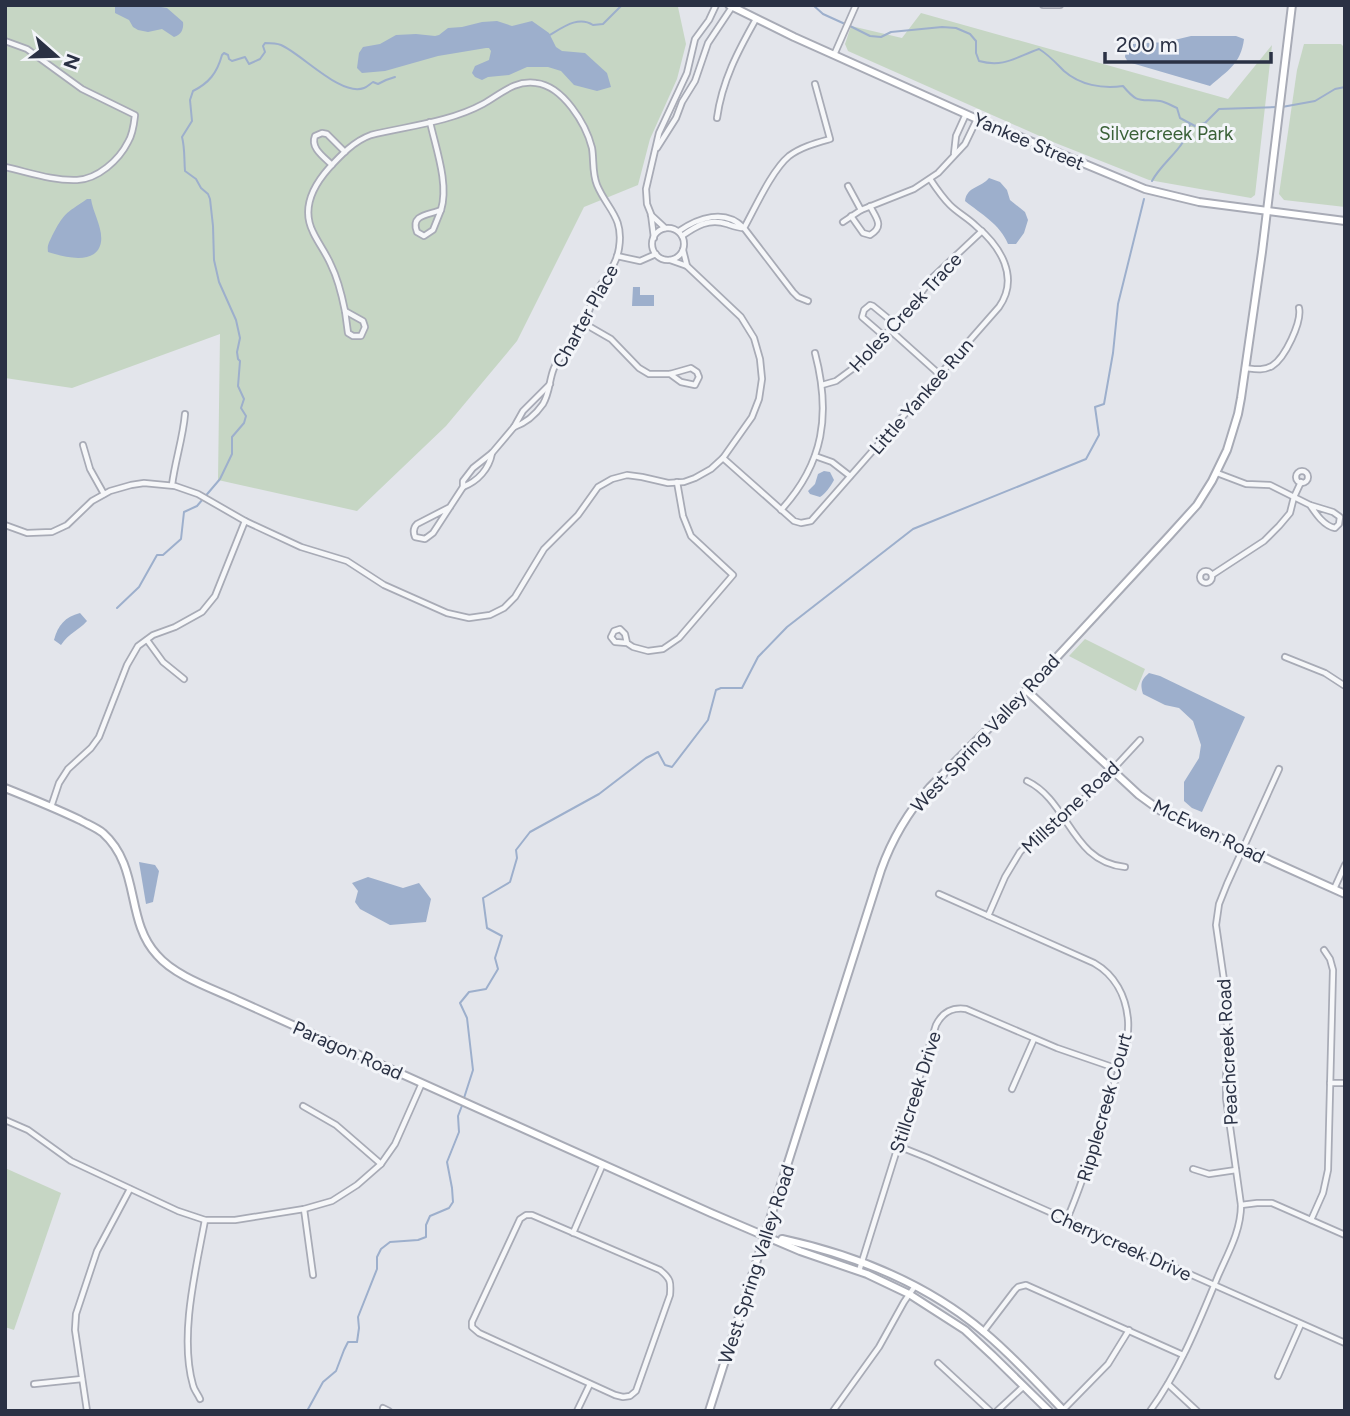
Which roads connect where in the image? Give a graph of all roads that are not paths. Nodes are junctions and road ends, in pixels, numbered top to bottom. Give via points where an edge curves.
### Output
1 (716, 5) edge
2 (856, 5) edge
3 (1043, 5) edge
4 (1060, 5) edge
5 (1292, 5) edge
6 (731, 6) edge
7 (756, 19) junction
8 (5, 41) edge
9 (834, 55) junction
10 (815, 84) dead end
11 (966, 114) junction
12 (717, 118) dead end
13 (977, 118) junction
14 (430, 122) junction
15 (656, 148) junction
16 (345, 152) junction
17 (954, 155) junction
18 (332, 165) junction
19 (5, 167) edge
20 (930, 179) junction
21 (848, 186) dead end
22 (870, 206) junction
23 (441, 210) junction
24 (861, 210) junction
25 (1267, 211) junction
26 (651, 214) junction
27 (851, 216) junction
28 (1345, 221) edge
29 (843, 222) dead end
30 (665, 228) junction
31 (744, 228) junction
32 (982, 231) junction
33 (681, 234) junction
34 (653, 238) junction
35 (683, 250) junction
36 (656, 254) junction
37 (617, 256) junction
38 (669, 260) junction
39 (687, 266) junction
40 (808, 301) dead end
41 (1299, 308) dead end
42 (345, 312) junction
43 (585, 324) junction
44 (895, 324) junction
45 (890, 330) junction
46 (884, 336) junction
47 (815, 353) dead end
48 (1245, 368) junction
49 (670, 374) junction
50 (939, 374) junction
51 (550, 383) junction
52 (822, 385) junction
53 (185, 414) dead end
54 (514, 426) junction
55 (83, 445) dead end
56 (492, 453) junction
57 (815, 456) junction
58 (723, 458) junction
59 (1217, 472) junction
60 (850, 476) junction
61 (677, 482) junction
62 (1301, 482) dead end
63 (172, 485) junction
64 (463, 487) junction
65 (104, 494) junction
66 (1294, 497) junction
67 (1310, 505) junction
68 (450, 507) junction
69 (781, 510) junction
70 (245, 520) junction
71 (5, 525) edge
72 (1212, 575) dead end
73 (146, 640) junction
74 (627, 643) dead end
75 (1285, 657) dead end
76 (184, 679) dead end
77 (1345, 686) edge
78 (1026, 690) junction
79 (1140, 740) dead end
80 (1279, 769) dead end
81 (1111, 770) junction
82 (1027, 781) dead end
83 (5, 788) edge
84 (51, 807) junction
85 (1061, 816) junction
86 (1243, 848) junction
87 (1345, 865) edge
88 (1125, 867) dead end
89 (1334, 889) junction
90 (939, 894) dead end
91 (1345, 894) edge
92 (988, 916) junction
93 (1324, 950) dead end
94 (1034, 1039) junction
95 (1118, 1069) junction
96 (422, 1083) junction
97 (1330, 1083) junction
98 (1345, 1083) edge
99 (1012, 1089) dead end
100 (303, 1106) dead end
101 (5, 1120) edge
102 (898, 1146) junction
103 (381, 1164) junction
104 (603, 1164) junction
105 (1193, 1169) dead end
106 (1236, 1170) junction
107 (130, 1189) junction
108 (1241, 1205) junction
109 (304, 1209) junction
110 (1067, 1219) junction
111 (205, 1220) junction
112 (1311, 1220) junction
113 (573, 1233) junction
114 (1345, 1235) edge
115 (766, 1236) junction
116 (862, 1262) junction
117 (859, 1271) junction
118 (313, 1275) dead end
119 (915, 1286) junction
120 (1214, 1286) junction
121 (909, 1294) junction
122 (1301, 1324) junction
123 (1129, 1330) junction
124 (984, 1332) junction
125 (1345, 1343) edge
126 (1184, 1354) junction
127 (938, 1363) dead end
128 (1278, 1376) dead end
129 (82, 1379) junction
130 (34, 1384) dead end
131 (590, 1384) junction
132 (1168, 1384) junction
133 (1024, 1385) junction
134 (201, 1399) dead end
135 (1064, 1410) edge
136 (87, 1411) edge
137 (577, 1411) edge
138 (709, 1411) edge
139 (833, 1411) edge
140 (990, 1411) edge
141 (998, 1411) edge
142 (1049, 1411) edge
143 (1150, 1411) edge
144 (1197, 1411) edge

1 - 15 street via 695,38 687,73 661,125
2 - 9 street
3 - 4 street
5 - 25 street, West Spring Valley Road
6 - 7 street, Yankee Street
6 - 15 street via 708,43 676,118
7 - 9 street, Yankee Street
7 - 12 street via 726,77
8 - 19 street via 27,49 82,89 135,115 129,141 115,162 96,174 78,180
9 - 11 street, Yankee Street
10 - 31 street via 830,139 797,151 779,167
11 - 13 street, Yankee Street
11 - 17 street
13 - 17 street via 965,144
13 - 25 street, Yankee Street via 1145,189
14 - 16 street, Charter Place via 371,135
14 - 23 street via 443,183
14 - 37 street, Charter Place via 471,110 515,85 530,82 552,88 568,103 588,137 595,179 619,230
15 - 26 street via 646,189
16 - 18 street, Charter Place
16 - 18 street via 327,134 315,136 314,147
17 - 20 street
18 - 42 street, Charter Place via 313,188 308,214 334,272
20 - 22 street
20 - 32 street, Little Yankee Run via 949,204
21 - 24 street
22 - 24 street
22 - 27 street via 879,225 870,235 863,233
23 - 23 street via 430,233 419,234 417,219
24 - 27 street
25 - 28 street, Yankee Street
25 - 48 street, West Spring Valley Road
26 - 30 street
26 - 34 street
27 - 29 street
30 - 33 street
30 - 34 street
31 - 33 street via 709,222
31 - 40 street via 793,292
32 - 44 street, Holes Creek Trace via 931,279
32 - 50 street, Little Yankee Run via 1004,262 1008,291
33 - 35 street
34 - 36 street
35 - 38 street
35 - 39 street
36 - 37 street via 640,261
36 - 38 street
37 - 43 street, Charter Place via 593,298
38 - 39 street
39 - 58 street via 741,317 760,359 756,408
41 - 48 street via 1300,318 1279,361 1264,369
42 - 42 street via 348,333 361,335 363,321
43 - 49 street via 611,339 644,372
43 - 51 street, Charter Place via 558,361
44 - 45 street, Holes Creek Trace
44 - 46 street via 873,306 864,310 862,317
45 - 46 street, Holes Creek Trace
45 - 50 street
46 - 52 street, Holes Creek Trace via 852,370 836,382
47 - 52 street
48 - 59 street, West Spring Valley Road via 1238,414
49 - 49 street via 695,385 699,377 691,368
50 - 60 street, Little Yankee Run
51 - 54 street, Charter Place
51 - 54 street, Charter Place via 541,406
52 - 57 street via 823,424
53 - 63 street
54 - 56 street, Charter Place
55 - 65 street
56 - 64 street, Charter Place via 473,468
56 - 64 street, Charter Place via 485,470
57 - 60 street
57 - 69 street
58 - 61 street via 703,474
58 - 69 street, Little Yankee Run
59 - 66 street via 1246,484 1270,485
59 - 78 street, West Spring Valley Road via 1187,516
60 - 69 street, Little Yankee Run via 811,521 797,523
61 - 70 street via 627,475 606,482 544,549 510,603 490,615 469,618 447,613 384,585 347,561 301,547
61 - 74 street via 691,536 733,575 679,638 663,649 648,651
62 - 66 street
63 - 65 street via 144,483
63 - 70 street
64 - 68 street, Charter Place
65 - 71 street via 52,532 27,533
66 - 67 street
66 - 72 street via 1290,513 1264,541
67 - 67 street via 1337,513 1339,524 1331,528
68 - 68 street, Charter Place via 417,524 415,537 429,537
70 - 73 street via 215,596 202,612
73 - 76 street
73 - 84 street via 127,665 99,737 68,769
75 - 77 street
78 - 81 street, McEwen Road
78 - 115 street, West Spring Valley Road via 930,787 893,840
79 - 81 street, Millstone Road
80 - 86 street, Peachcreek Road
81 - 85 street, Millstone Road
81 - 86 street, McEwen Road via 1161,811
82 - 85 street via 1042,791
83 - 84 street, Paragon Road
84 - 96 street, Paragon Road via 103,833 120,854 146,938 169,966
85 - 88 street via 1093,856
85 - 92 street, Millstone Road via 1020,852
86 - 89 street, McEwen Road
86 - 106 street, Peachcreek Road via 1219,904 1216,925 1226,986 1226,1098
87 - 89 street
89 - 91 street, McEwen Road
90 - 92 street, Ripplecreek Court
92 - 95 street, Ripplecreek Court via 1094,963 1114,980 1128,1018
93 - 97 street via 1333,970
94 - 95 street, Stillcreek Drive
94 - 99 street
94 - 102 street, Stillcreek Drive via 966,1009 946,1012 936,1025
95 - 110 street, Ripplecreek Court
96 - 103 street
96 - 104 street, Paragon Road
97 - 98 street
97 - 112 street via 1327,1175
100 - 103 street via 336,1125
101 - 107 street via 28,1130 71,1161
102 - 110 street, Cherrycreek Drive
102 - 116 street, Stillcreek Drive
103 - 109 street via 332,1201
104 - 113 street
104 - 115 street, Paragon Road
105 - 106 street via 1209,1174
106 - 108 street, Peachcreek Road
107 - 111 street
107 - 129 street via 97,1251 77,1308 75,1330
108 - 112 street via 1272,1203
108 - 120 street, Peachcreek Road via 1238,1230
109 - 111 street
109 - 118 street
110 - 120 street, Cherrycreek Drive
111 - 134 street via 188,1338 193,1387
112 - 114 street
113 - 131 street via 660,1270 671,1282 636,1391 623,1397
113 - 131 street via 532,1215 520,1219 472,1327
115 - 116 street, Paragon Road
115 - 117 street, Paragon Road
115 - 138 street, West Spring Valley Road
116 - 117 street, Stillcreek Drive
116 - 119 street, Paragon Road
117 - 121 street, Paragon Road
119 - 121 street
119 - 124 street, Paragon Road
120 - 122 street, Cherrycreek Drive
120 - 126 street, Peachcreek Road
121 - 133 street, Paragon Road via 965,1330
121 - 139 street via 879,1347
122 - 125 street, Cherrycreek Drive
122 - 128 street
123 - 124 street via 1022,1286
123 - 126 street
123 - 135 street via 1108,1364
124 - 135 street, Paragon Road
126 - 132 street, Peachcreek Road
127 - 140 street
129 - 130 street
129 - 136 street
131 - 137 street
132 - 143 street, Peachcreek Road
132 - 144 street
133 - 141 street
133 - 142 street, Paragon Road

